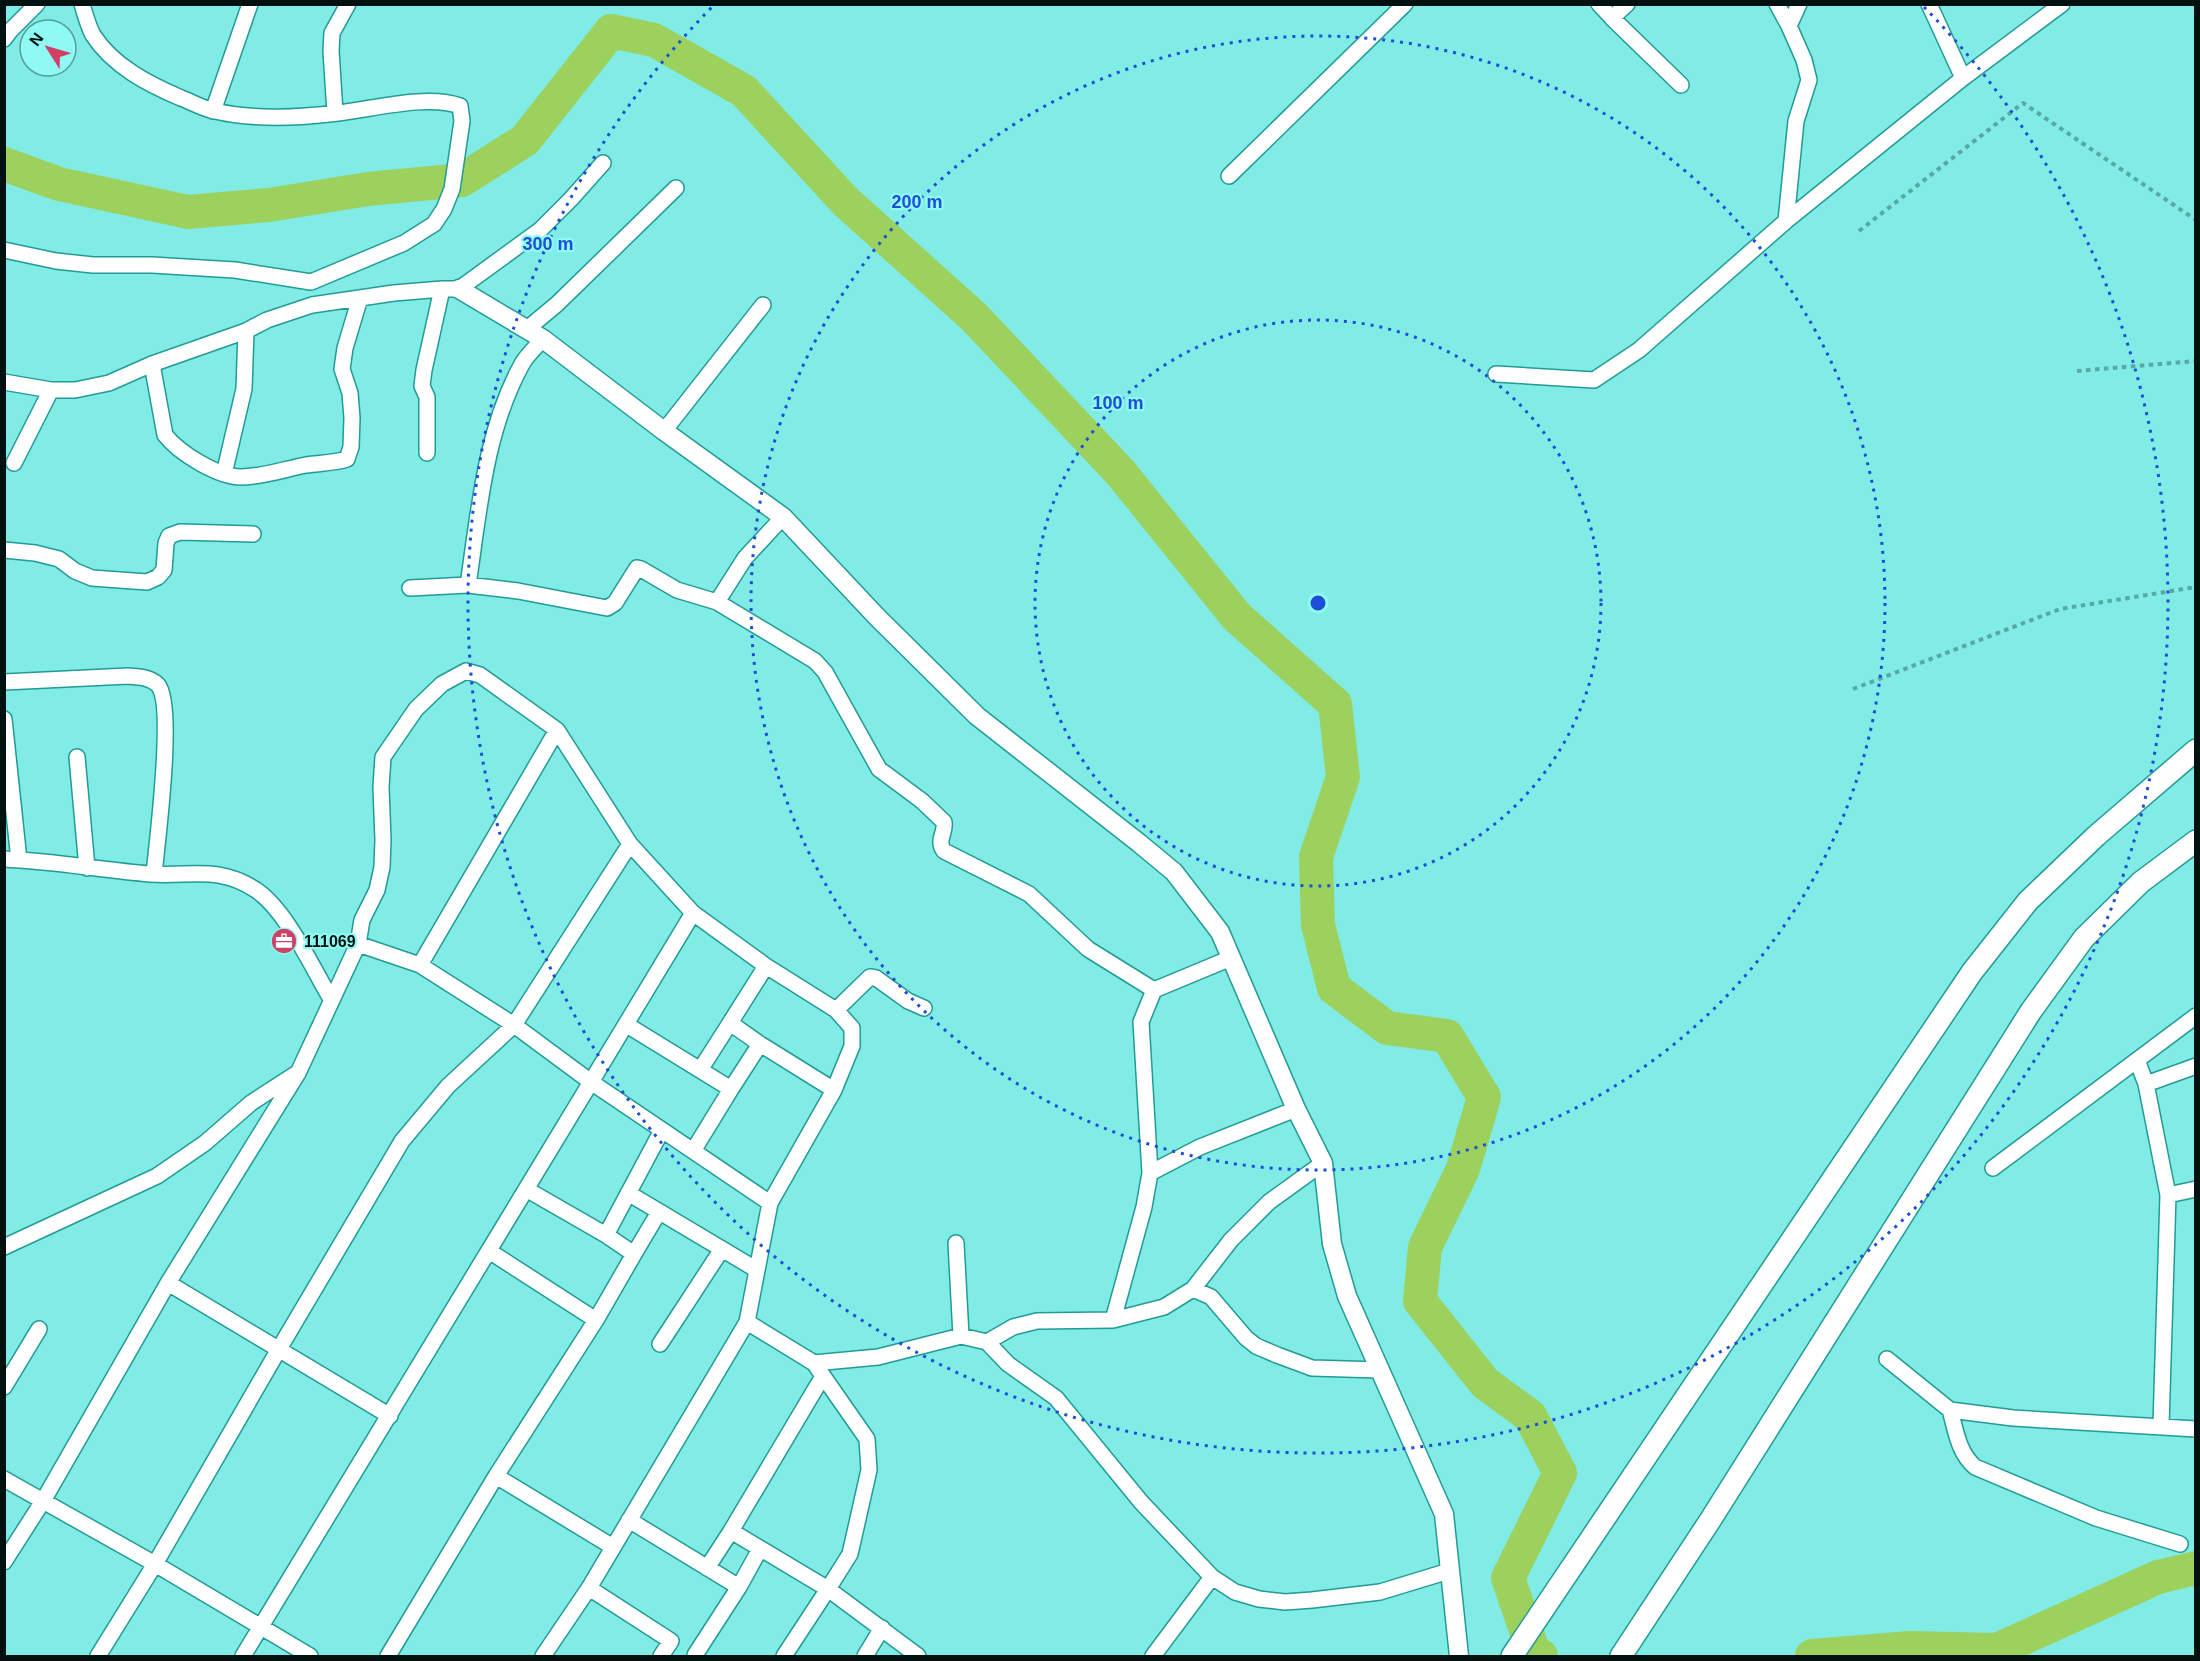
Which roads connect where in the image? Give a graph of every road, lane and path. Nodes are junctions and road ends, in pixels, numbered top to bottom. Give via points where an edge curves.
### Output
1 (37, 4) edge
2 (82, 4) edge
3 (250, 4) edge
4 (348, 4) edge
5 (1405, 4) edge
6 (1599, 4) edge
7 (1628, 4) edge
8 (1777, 4) edge
9 (1799, 4) edge
10 (1929, 4) edge
11 (2062, 4) edge
12 (1612, 18) junction
13 (1789, 26) junction
14 (4, 39) edge
15 (1963, 78) junction
16 (1681, 85) dead end
17 (213, 111) junction
18 (335, 113) junction
19 (603, 163) dead end
20 (1229, 176) dead end
21 (676, 188) dead end
22 (2196, 220) edge
23 (1786, 221) junction
24 (1859, 231) dead end
25 (4, 250) edge
26 (310, 282) junction
27 (450, 289) junction
28 (360, 298) junction
29 (312, 305) junction
30 (762, 305) dead end
31 (527, 329) junction
32 (246, 331) junction
33 (543, 339) junction
34 (2196, 361) edge
35 (152, 364) junction
36 (2077, 371) dead end
37 (1496, 374) dead end
38 (4, 382) edge
39 (51, 390) junction
40 (664, 431) junction
41 (427, 453) dead end
42 (14, 463) dead end
43 (224, 474) junction
44 (783, 517) junction
45 (253, 534) dead end
46 (4, 550) edge
47 (468, 585) junction
48 (2196, 587) edge
49 (410, 588) dead end
50 (717, 602) junction
51 (4, 682) edge
52 (1853, 689) dead end
53 (4, 719) edge
54 (557, 730) junction
55 (2196, 750) edge
56 (77, 757) dead end
57 (2196, 841) edge
58 (630, 844) junction
59 (12, 859) edge
60 (87, 868) junction
61 (154, 874) junction
62 (693, 913) junction
63 (358, 944) junction
64 (1231, 958) junction
65 (420, 965) junction
66 (766, 966) junction
67 (1154, 990) junction
68 (331, 999) junction
69 (924, 1008) dead end
70 (836, 1010) junction
71 (2196, 1016) edge
72 (730, 1023) junction
73 (514, 1025) junction
74 (627, 1025) junction
75 (760, 1044) junction
76 (2137, 1060) junction
77 (2196, 1066) edge
78 (700, 1070) junction
79 (298, 1073) junction
80 (591, 1082) junction
81 (2146, 1084) junction
82 (731, 1089) junction
83 (834, 1090) junction
84 (1296, 1110) junction
85 (662, 1130) junction
86 (693, 1151) junction
87 (1323, 1163) junction
88 (1993, 1168) dead end
89 (1150, 1173) junction
90 (526, 1189) junction
91 (2196, 1189) edge
92 (628, 1193) junction
93 (2168, 1195) junction
94 (770, 1203) junction
95 (659, 1212) junction
96 (606, 1235) junction
97 (957, 1243) dead end
98 (4, 1247) edge
99 (722, 1249) junction
100 (489, 1251) junction
101 (634, 1254) junction
102 (757, 1270) junction
103 (168, 1282) junction
104 (1193, 1289) junction
105 (596, 1320) junction
106 (1113, 1320) junction
107 (747, 1322) junction
108 (39, 1329) dead end
109 (961, 1336) junction
110 (987, 1342) junction
111 (660, 1344) dead end
112 (279, 1349) junction
113 (1887, 1359) dead end
114 (818, 1369) junction
115 (1379, 1370) junction
116 (4, 1387) edge
117 (1950, 1410) junction
118 (390, 1416) junction
119 (2161, 1426) junction
120 (2196, 1429) edge
121 (496, 1476) junction
122 (4, 1479) edge
123 (44, 1501) junction
124 (629, 1520) junction
125 (731, 1531) junction
126 (2180, 1544) dead end
127 (613, 1548) junction
128 (760, 1549) junction
129 (4, 1562) edge
130 (155, 1564) junction
131 (707, 1568) junction
132 (1449, 1571) junction
133 (1212, 1576) junction
134 (739, 1587) junction
135 (589, 1588) junction
136 (828, 1588) junction
137 (260, 1628) junction
138 (882, 1628) junction
139 (671, 1641) junction
140 (98, 1656) edge
141 (243, 1656) edge
142 (310, 1656) edge
143 (388, 1656) edge
144 (543, 1656) edge
145 (661, 1656) edge
146 (696, 1656) edge
147 (784, 1656) edge
148 (865, 1656) edge
149 (918, 1656) edge
150 (1153, 1656) edge
151 (1459, 1656) edge
152 (1512, 1656) edge
153 (1620, 1656) edge

1 - 14 street
2 - 17 street via 92,34 113,59 157,87
3 - 17 street
4 - 18 street via 332,33
5 - 20 street
6 - 12 street
7 - 12 street
8 - 13 street
9 - 13 street
10 - 15 street
11 - 15 street
12 - 16 street
13 - 23 street via 1809,80 1796,121
15 - 23 street
17 - 18 street via 262,117
18 - 26 street via 448,101 460,106 462,121 452,189 434,224 404,243
19 - 27 street via 540,230
21 - 31 street
22 - 24 path via 2023,103
23 - 37 street via 1639,350 1594,380
25 - 26 street via 93,265 235,270
26 - 29 street
27 - 28 street
27 - 31 street
27 - 41 street via 424,370 422,386 428,397
28 - 29 street
28 - 43 street via 342,369 350,393 352,418 347,459 241,477
29 - 32 street
30 - 40 street
31 - 33 street
32 - 35 street
32 - 43 street via 244,389
33 - 40 street
33 - 47 street via 523,362 503,407 487,464
34 - 36 path
35 - 39 street via 109,383
35 - 43 street via 165,435 193,458
38 - 39 street
39 - 42 street
40 - 44 street
44 - 50 street via 745,558
44 - 64 street via 977,716 1174,872 1220,932
45 - 46 street via 180,532 169,536 164,570 147,582 92,578 59,559
47 - 49 street
47 - 50 street via 607,608 615,603 637,568 641,568 677,590
48 - 52 path via 2060,609
50 - 67 street via 815,661 879,769 944,822 940,840 944,850 1029,894 1088,949
51 - 61 street via 128,676 148,678 159,686 164,699 164,739
53 - 59 street
54 - 58 street
54 - 63 street via 480,675 466,670 441,684 416,709 383,757 382,867 377,891 362,920
54 - 65 street
55 - 152 main road via 2096,836 2028,902 1972,972
56 - 60 street
57 - 153 main road via 2141,882 2084,938 2031,1011 1711,1519
58 - 62 street
58 - 73 street
59 - 60 street
60 - 61 street
61 - 68 street via 206,872 236,879 257,891 275,907
62 - 66 street
62 - 74 street
63 - 65 street
63 - 68 street
64 - 67 street
64 - 84 street
65 - 73 street
66 - 70 street
66 - 72 street
67 - 89 street via 1141,1022
68 - 79 street
69 - 70 street via 870,977
70 - 83 street via 852,1028 852,1046
71 - 76 street
72 - 75 street
72 - 78 street
73 - 80 street
73 - 112 street via 448,1086 402,1141
74 - 78 street
74 - 80 street
75 - 82 street
75 - 83 street
76 - 81 street
76 - 88 street
77 - 81 street
78 - 82 street
79 - 98 street via 251,1103 205,1143 157,1176
79 - 103 street
80 - 85 street
80 - 90 street
81 - 93 street
82 - 86 street
83 - 94 street
84 - 87 street
84 - 89 street via 1200,1147
85 - 86 street
85 - 92 street
86 - 94 street
87 - 104 street via 1269,1202 1231,1240
87 - 115 street via 1332,1244 1347,1296
89 - 106 street
90 - 96 street
90 - 100 street
91 - 93 street
92 - 95 street
92 - 96 street
93 - 119 street
94 - 102 street
95 - 99 street
95 - 101 street
96 - 101 street
97 - 109 street
99 - 102 street
99 - 111 street
100 - 105 street
100 - 118 street
101 - 105 street
102 - 107 street
103 - 112 street
103 - 123 street
104 - 106 street via 1164,1307
104 - 115 street via 1211,1297 1256,1346 1276,1355 1312,1368
105 - 121 street
106 - 110 street via 1037,1321 1013,1327
107 - 114 street
107 - 124 street
108 - 116 street
109 - 110 street
109 - 114 street
110 - 133 street via 1008,1364 1056,1398 1141,1502
112 - 118 street
112 - 130 street
113 - 117 street
114 - 125 street
114 - 136 street via 867,1439 869,1470 850,1554
115 - 132 street via 1444,1514
117 - 119 street via 2013,1418
117 - 126 street via 1965,1459 1975,1467 2096,1518
118 - 137 street
119 - 120 street
121 - 127 street
121 - 143 street
122 - 123 street
123 - 129 street
123 - 130 street
124 - 127 street
124 - 131 street
125 - 128 street
125 - 131 street
127 - 135 street
128 - 134 street
128 - 136 street
130 - 137 street
130 - 140 street
131 - 134 street
132 - 133 street via 1380,1592 1285,1602 1235,1592
132 - 151 street
133 - 150 street
134 - 146 street
135 - 139 street
135 - 144 street
136 - 138 street
136 - 147 street
137 - 141 street
137 - 142 street
138 - 148 street
138 - 149 street
139 - 145 street
139 - 146 street

